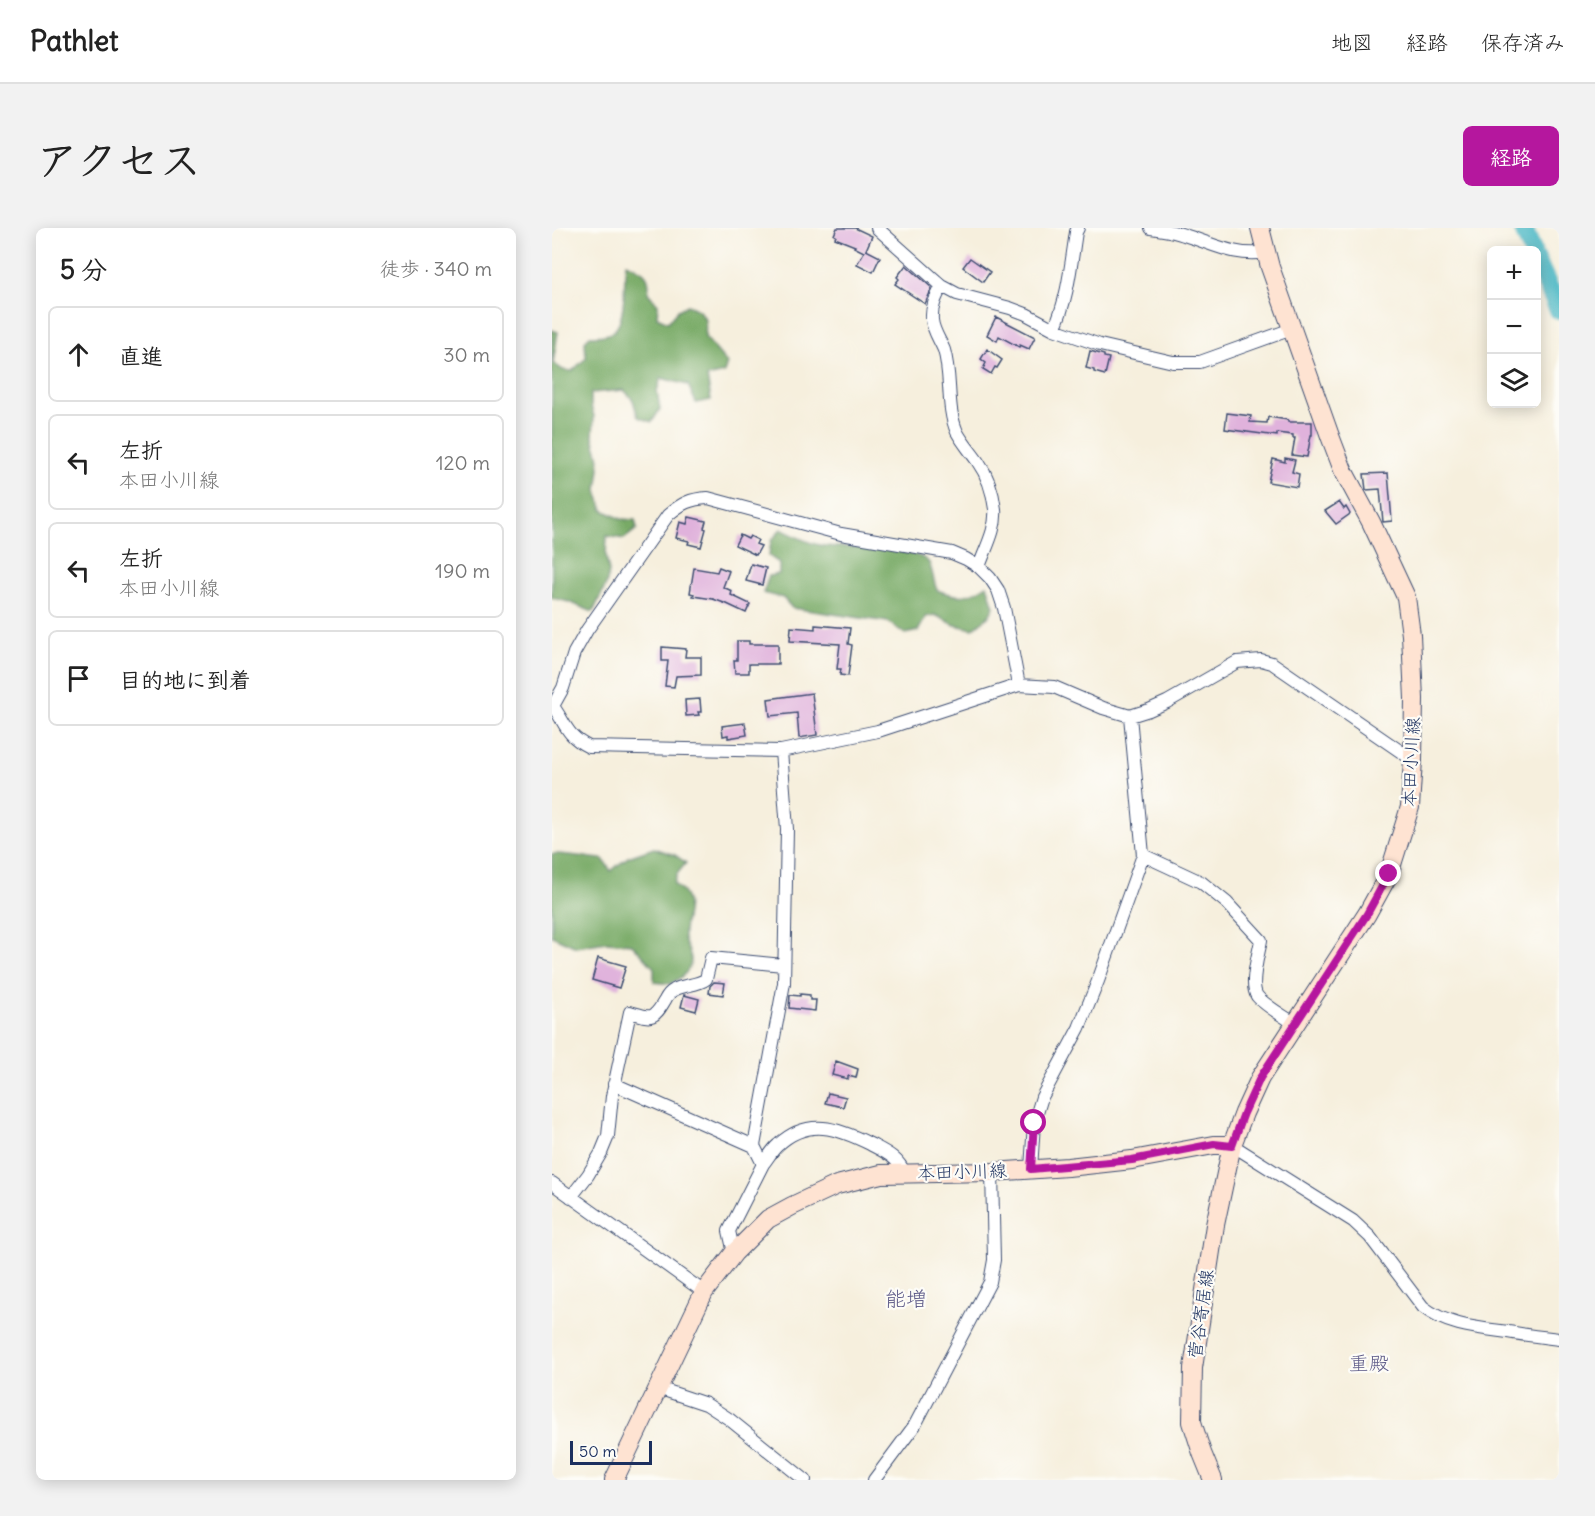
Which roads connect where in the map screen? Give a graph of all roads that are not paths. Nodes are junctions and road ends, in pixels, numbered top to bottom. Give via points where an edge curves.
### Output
1 (877, 228) edge
2 (1078, 228) edge
3 (1151, 228) edge
4 (1260, 228) edge
5 (1266, 252) junction
6 (942, 286) junction
7 (1054, 329) junction
8 (1292, 329) junction
9 (979, 567) junction
10 (1019, 685) junction
11 (553, 706) edge
12 (1130, 716) junction
13 (781, 751) junction
14 (1413, 760) junction
15 (1143, 855) junction
16 (783, 965) junction
17 (1295, 1024) junction
18 (614, 1084) junction
19 (754, 1146) junction
20 (1232, 1146) junction
21 (763, 1164) junction
22 (1031, 1169) junction
23 (992, 1172) junction
24 (904, 1174) junction
25 (552, 1183) edge
26 (571, 1197) junction
27 (734, 1253) junction
28 (704, 1292) junction
29 (1559, 1339) edge
30 (658, 1388) junction
31 (614, 1480) edge
32 (805, 1480) edge
33 (874, 1480) edge
34 (1213, 1480) edge

1 - 6 street
2 - 7 street via 1061,315
3 - 5 street via 1239,253
4 - 5 main road, 本田小川線
5 - 8 main road, 本田小川線
6 - 7 street via 1026,315
6 - 9 street via 932,304 932,320 944,350 953,420 988,479 996,512
7 - 8 street via 1100,345 1173,362 1200,362
8 - 14 main road, 本田小川線 via 1343,470 1406,597 1412,646
9 - 10 street via 998,590
9 - 11 street via 952,553 841,534 708,498 694,499 668,515 588,630 574,653
10 - 12 street via 1054,687
10 - 13 street via 878,731
11 - 13 street via 567,731 589,747
12 - 14 street via 1167,702 1237,662 1261,660 1272,663
12 - 15 street
13 - 16 street via 787,829
14 - 17 main road, 本田小川線 via 1410,807 1389,874
15 - 17 street via 1201,882 1262,940 1253,984 1256,995
15 - 22 street via 1095,990 1042,1097 1034,1123
16 - 18 street via 711,958 706,979 675,989 654,1016 630,1012
16 - 19 street via 784,983
17 - 20 main road, 本田小川線 via 1260,1078
18 - 19 street
18 - 26 street via 608,1136 588,1175
19 - 21 street
20 - 22 main road, 本田小川線 via 1214,1144 1132,1160
20 - 29 street via 1353,1221 1432,1314 1475,1328
20 - 34 main road, 菅谷寄居線 via 1215,1225 1193,1377 1192,1422
21 - 24 street via 792,1135 811,1128 830,1128 887,1153 901,1163
21 - 27 street via 729,1231
22 - 23 main road, 本田小川線
23 - 24 main road, 本田小川線
23 - 33 street via 994,1260 990,1281 915,1425
24 - 27 main road, 本田小川線 via 881,1174 837,1185 768,1219
25 - 26 street
26 - 28 street
27 - 28 main road, 本田小川線
28 - 30 main road, 本田小川線
30 - 31 main road, 本田小川線
30 - 32 street via 706,1404

